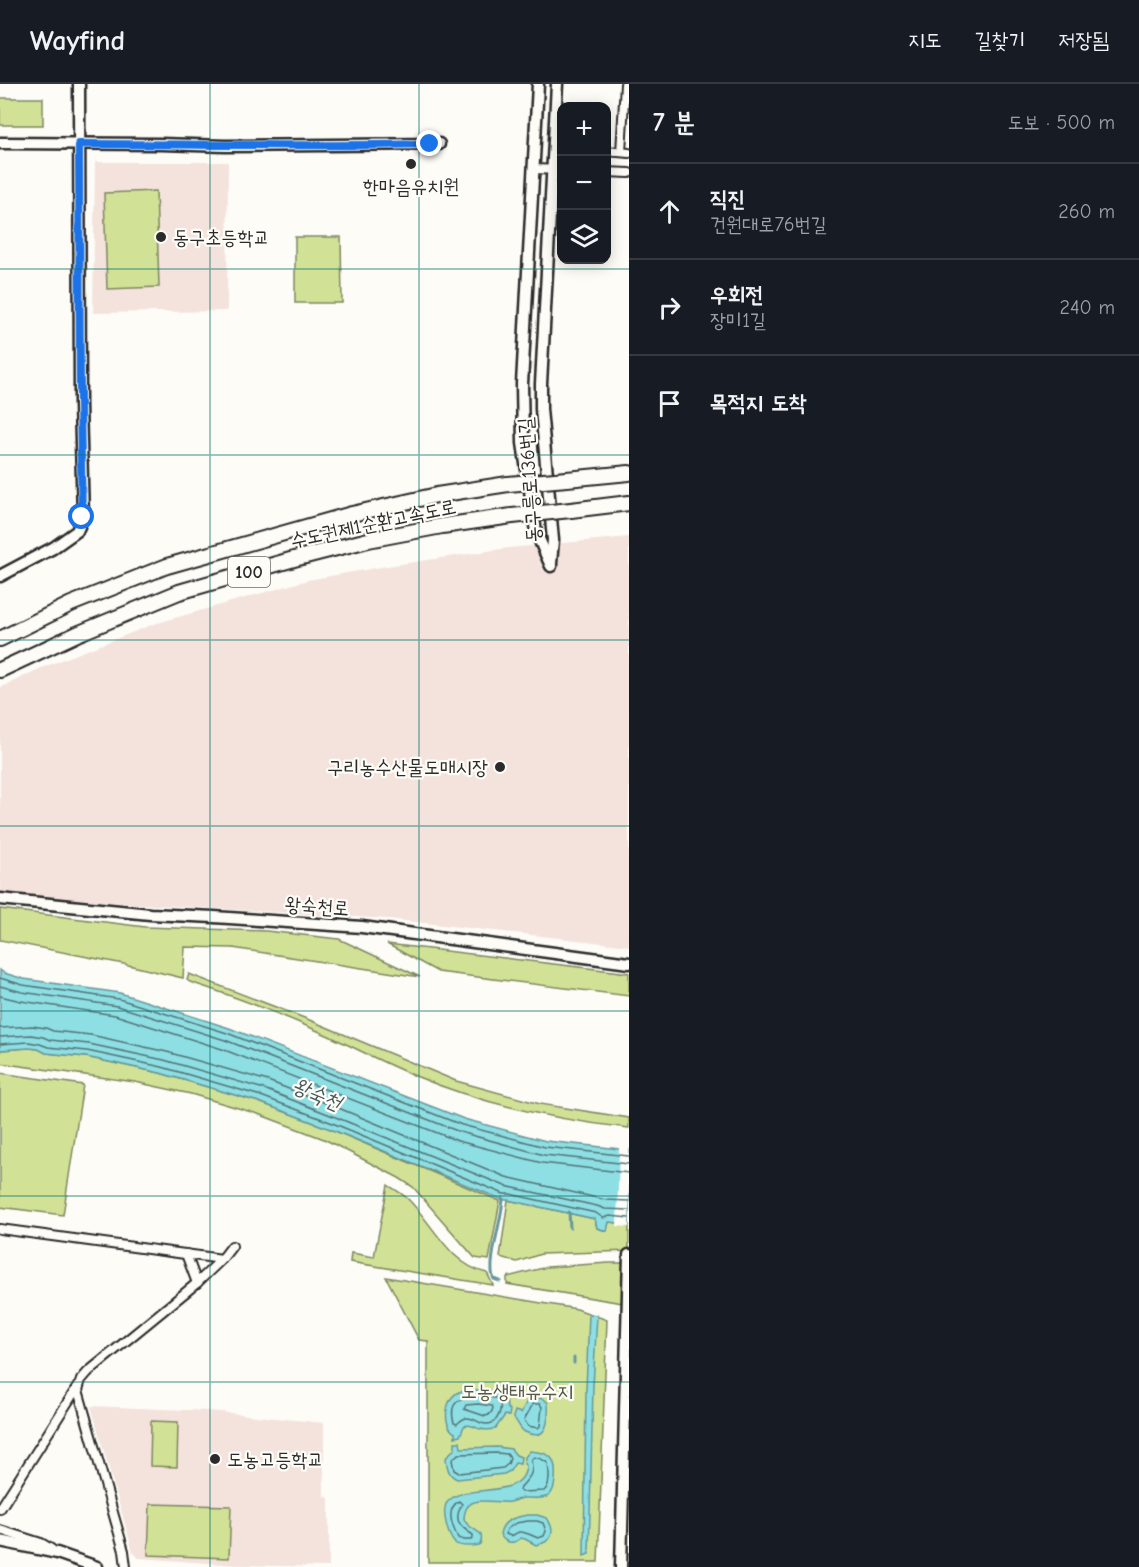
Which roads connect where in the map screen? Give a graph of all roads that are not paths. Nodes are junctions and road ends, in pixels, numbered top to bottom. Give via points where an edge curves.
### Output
1 (79, 84) edge
2 (538, 84) edge
3 (557, 84) edge
4 (625, 84) edge
5 (627, 94) edge
6 (557, 102) edge
7 (0, 143) edge
8 (79, 144) junction
9 (439, 144) dead end
10 (625, 152) edge
11 (533, 169) junction
12 (557, 170) edge
13 (611, 172) edge
14 (629, 173) edge
15 (629, 472) edge
16 (629, 505) edge
17 (0, 576) edge
18 (0, 639) edge
19 (0, 670) edge
20 (0, 899) edge
21 (629, 963) edge
22 (0, 1229) edge
23 (232, 1246) dead end
24 (186, 1254) junction
25 (629, 1255) edge
26 (222, 1259) junction
27 (197, 1283) junction
28 (80, 1382) junction
29 (0, 1509) edge
30 (0, 1530) edge
31 (0, 1541) edge
32 (57, 1553) junction
33 (69, 1557) junction
34 (81, 1567) edge
35 (97, 1567) edge
36 (126, 1567) edge
37 (621, 1567) edge

1 - 8 street
2 - 11 street, 동구릉로136번길
3 - 6 street, 동구릉로136번길
4 - 5 street
5 - 10 street
7 - 8 street
8 - 9 street
8 - 17 street via 82,517 77,531
11 - 12 street
11 - 12 street, 동구릉로136번길 via 522,384 523,443 536,532 551,566 553,540 541,409
13 - 14 street
15 - 18 highway, 수도권제1순환고속도로 / 100, bridge via 508,484 352,514 167,566 71,603
16 - 19 highway, 수도권제1순환고속도로 / 100, bridge via 442,526 294,559 179,592
20 - 21 street, 왕숙천로 via 150,914 362,927
22 - 24 street
23 - 26 street
24 - 26 street
24 - 27 street
25 - 37 street
26 - 27 street
27 - 28 street
28 - 29 street
28 - 36 street via 78,1390
30 - 32 street
31 - 32 street
32 - 33 street
33 - 34 street
33 - 35 street

